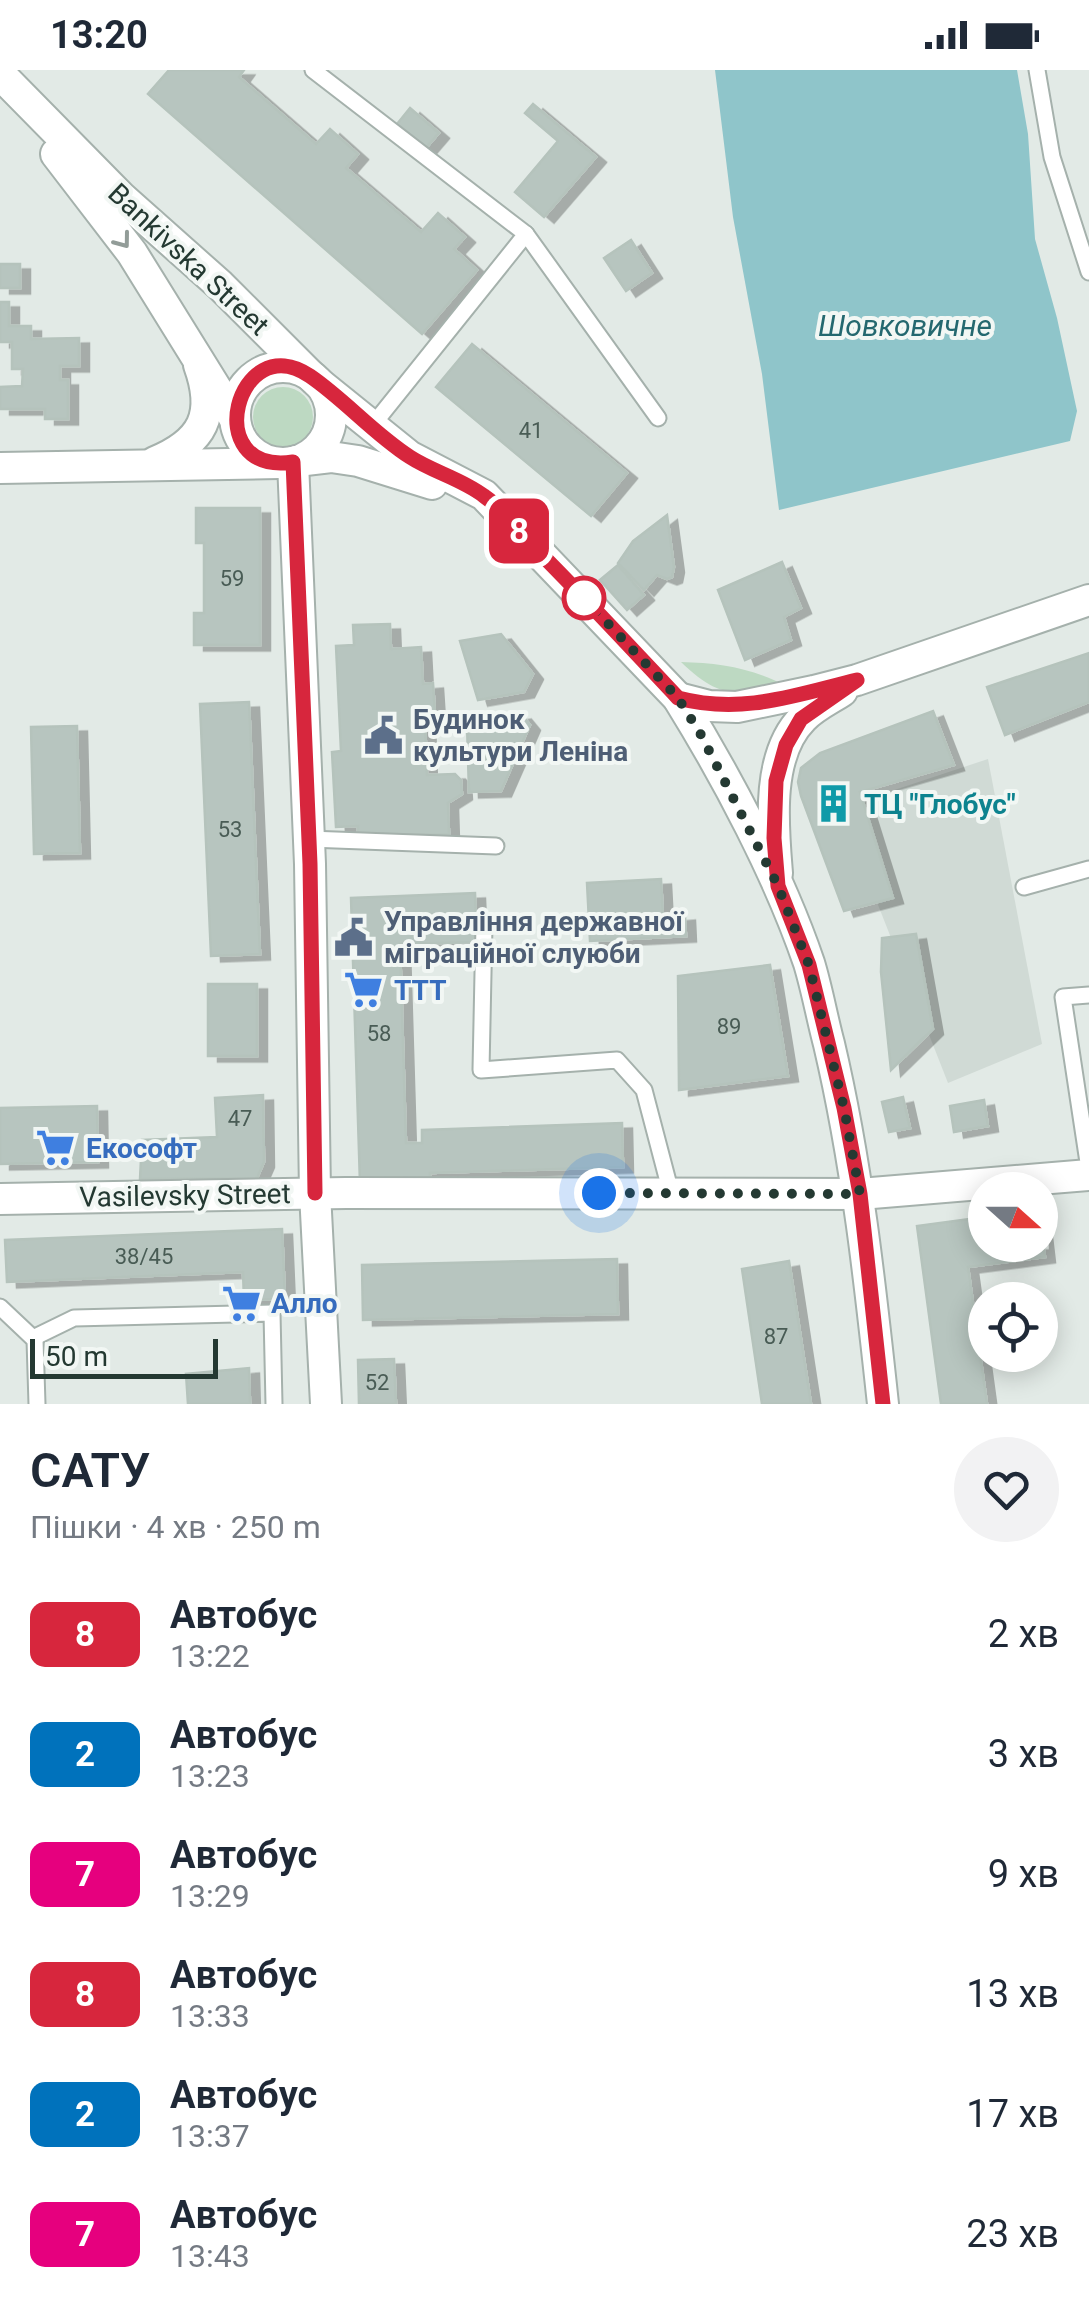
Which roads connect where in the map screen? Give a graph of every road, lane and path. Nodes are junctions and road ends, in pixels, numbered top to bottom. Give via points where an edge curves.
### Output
1 (312, 70) edge
2 (1037, 70) edge
3 (0, 77) edge
4 (526, 234) junction
5 (1089, 272) edge
6 (196, 355) junction
7 (316, 381) junction
8 (235, 402) junction
9 (658, 418) dead end
10 (372, 426) junction
11 (200, 430) junction
12 (290, 462) junction
13 (152, 464) junction
14 (0, 468) edge
15 (484, 495) junction
16 (1089, 600) edge
17 (857, 680) junction
18 (678, 698) junction
19 (308, 839) junction
20 (496, 846) dead end
21 (1089, 869) edge
22 (778, 886) junction
23 (1024, 887) dead end
24 (484, 925) dead end
25 (1089, 995) edge
26 (1089, 1172) edge
27 (315, 1193) junction
28 (671, 1193) junction
29 (860, 1194) junction
30 (0, 1198) edge
31 (0, 1307) edge
32 (34, 1338) junction
33 (37, 1404) edge
34 (274, 1404) edge
35 (326, 1404) edge
36 (883, 1404) edge

1 - 4 lane
2 - 5 lane via 1052,157
3 -> 6 street via 132,253
3 - 7 street, Bankivska Street
4 - 9 lane
4 - 10 lane
6 - 8 street
6 - 11 street via 208,399
7 - 8 street via 277,368 259,374
7 - 10 street, Bankivska Street
7 - 12 street via 331,421 319,447
8 - 11 street
8 - 12 street via 238,434 249,450 264,460
10 - 15 street, Bankivska Street via 408,456
11 - 13 street
12 - 13 street
12 - 15 street via 358,461
12 - 19 street
13 - 14 street
15 - 18 street, Bankivska Street
16 - 17 street
17 - 18 street via 737,707
17 - 22 street via 801,719 786,745 776,781
18 - 22 street, Bankivska Street
19 - 20 lane
19 - 27 street
21 - 23 lane
22 - 29 street, Bankivska Street via 809,965
24 - 28 lane via 481,1070 618,1060 644,1090
25 - 26 lane via 1062,997
26 - 29 street, Vasilevsky Street
27 - 28 street, Vasilevsky Street
27 - 30 street, Vasilevsky Street
27 - 35 street
28 - 29 street, Vasilevsky Street
29 - 36 street, Bankivska Street
31 - 32 lane
32 - 33 lane
32 - 34 lane via 74,1318 272,1313

